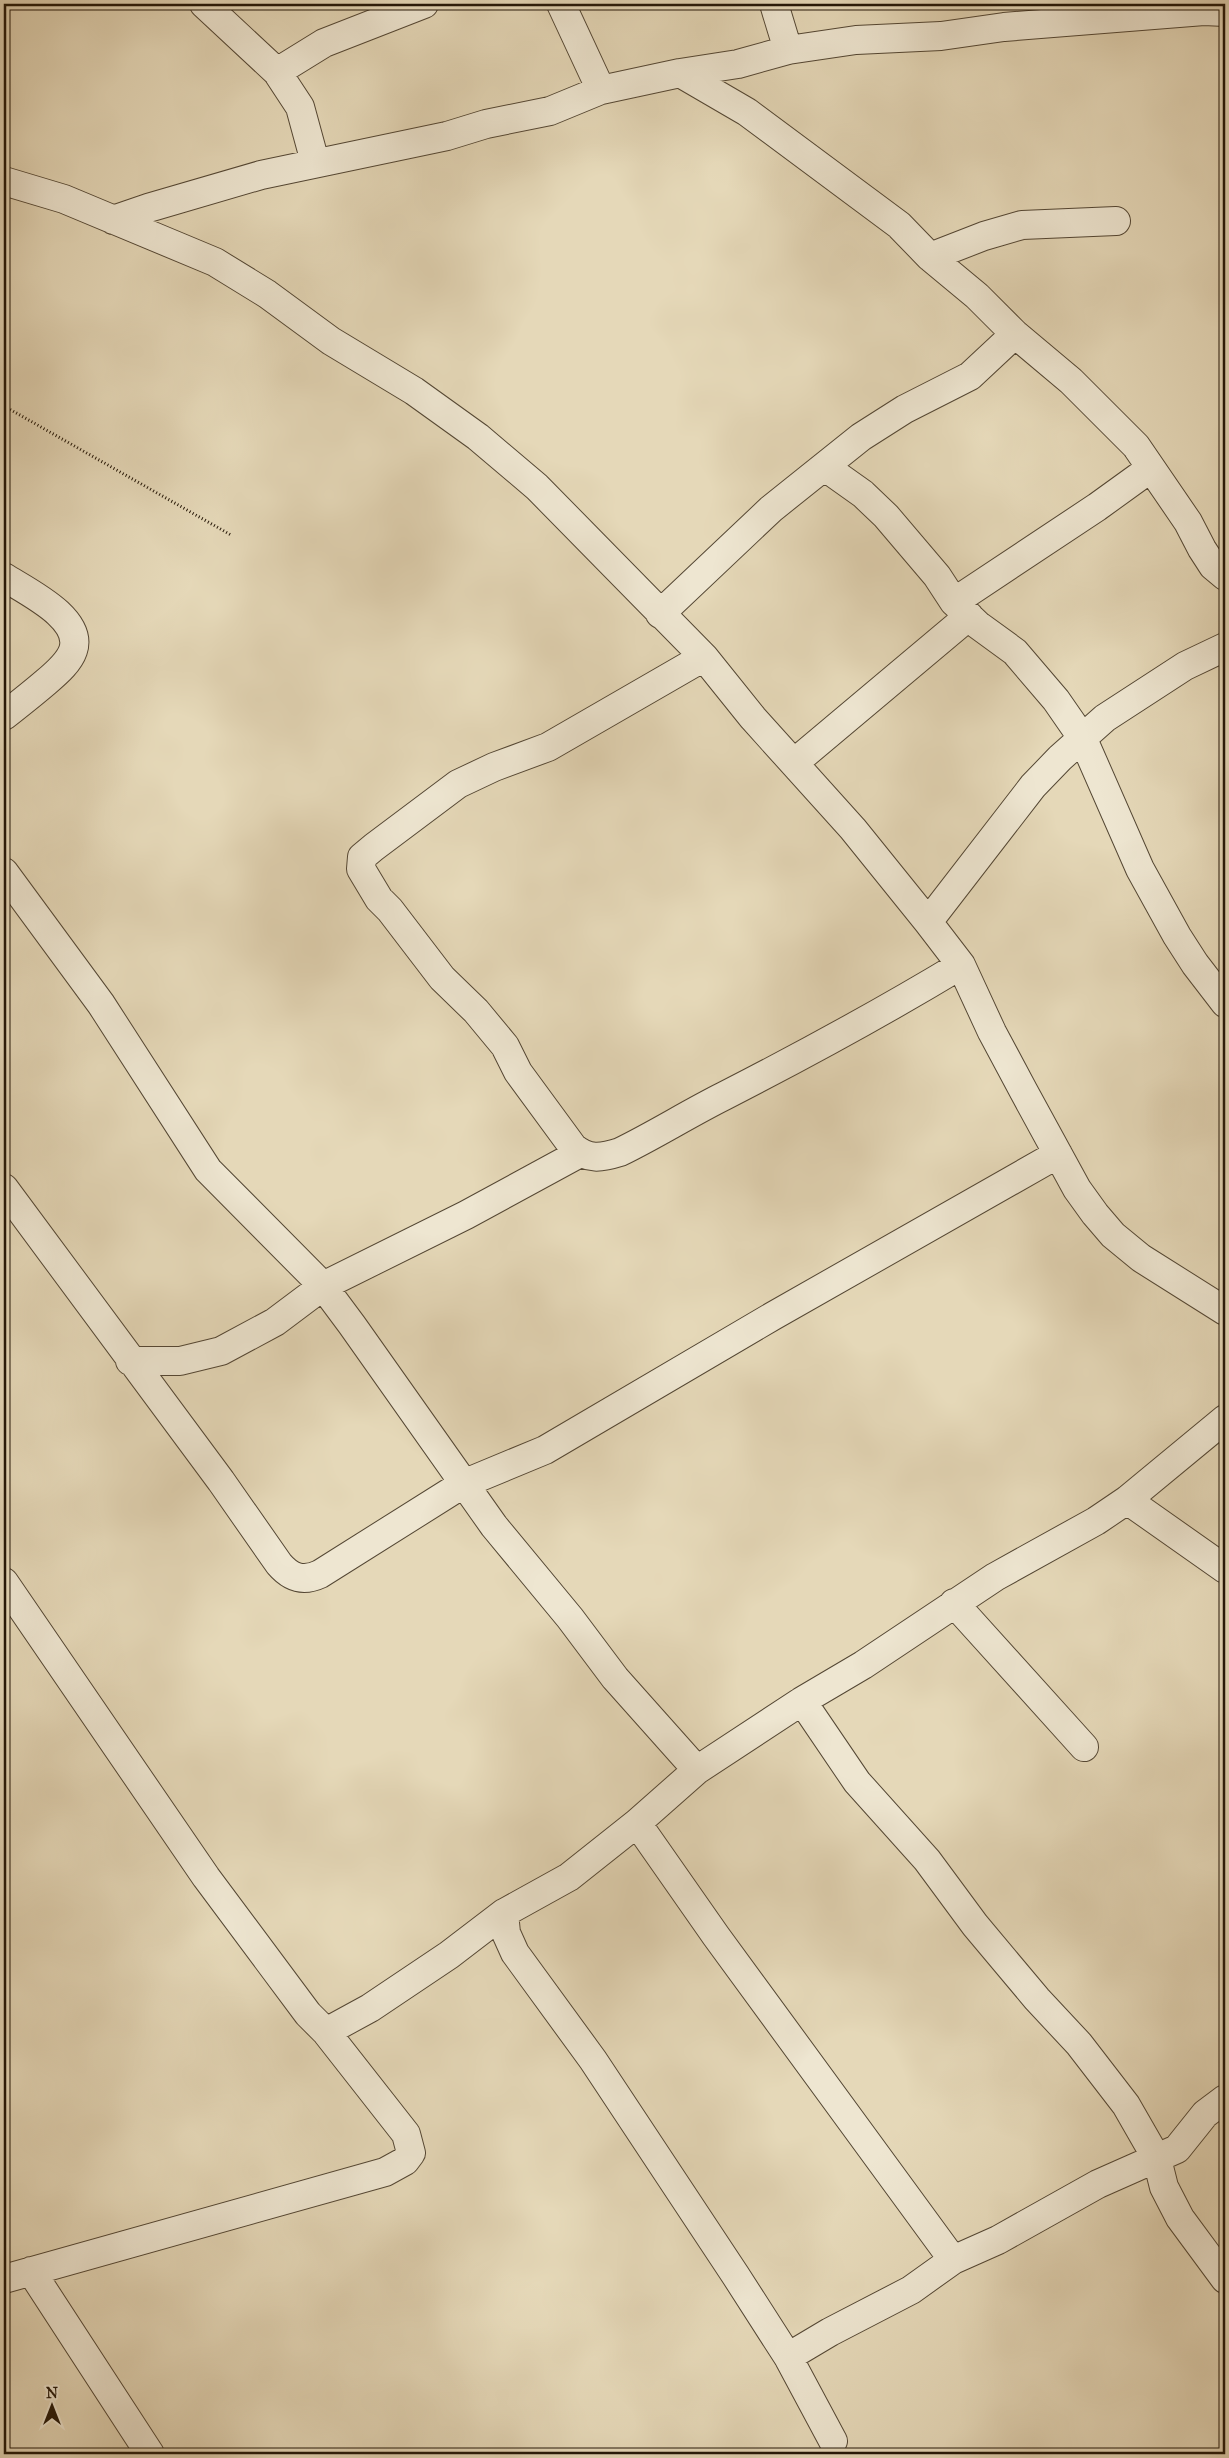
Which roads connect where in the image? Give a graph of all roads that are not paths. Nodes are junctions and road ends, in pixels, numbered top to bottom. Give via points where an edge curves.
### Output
1 (204, 4) edge
2 (424, 4) edge
3 (561, 4) edge
4 (774, 4) edge
5 (1210, 9) edge
6 (1003, 15) edge
7 (788, 50) junction
8 (276, 72) junction
9 (680, 72) junction
10 (601, 90) junction
11 (315, 162) junction
12 (4, 181) edge
13 (113, 220) junction
14 (1116, 221) dead end
15 (930, 257) junction
16 (1015, 334) junction
17 (824, 467) junction
18 (1150, 468) junction
19 (1225, 576) edge
20 (4, 577) edge
21 (962, 609) junction
22 (660, 614) junction
23 (1225, 647) edge
24 (704, 657) junction
25 (4, 716) edge
26 (1083, 740) junction
27 (794, 763) junction
28 (4, 872) edge
29 (928, 922) junction
30 (961, 966) junction
31 (1225, 1002) edge
32 (580, 1153) junction
33 (1058, 1154) junction
34 (4, 1188) edge
35 (322, 1286) junction
36 (1225, 1311) edge
37 (130, 1361) junction
38 (1225, 1419) edge
39 (463, 1484) junction
40 (1127, 1500) junction
41 (1225, 1569) edge
42 (4, 1582) edge
43 (954, 1603) junction
44 (802, 1701) junction
45 (1084, 1747) dead end
46 (697, 1770) junction
47 (637, 1824) junction
48 (504, 1913) junction
49 (326, 2032) junction
50 (1225, 2099) edge
51 (1157, 2159) junction
52 (953, 2260) junction
53 (31, 2271) junction
54 (4, 2279) edge
55 (1225, 2279) edge
56 (788, 2357) junction
57 (833, 2441) dead end
58 (150, 2454) edge

1 - 8 street
2 - 8 street via 324,43
3 - 10 street
4 - 7 street
5 - 6 street
6 - 7 street via 941,36 856,40
7 - 9 street via 738,64
8 - 11 street via 300,108
9 - 10 street
9 - 15 street via 747,112 789,142 898,225
10 - 11 street via 550,111 447,136
11 - 13 street via 211,188
12 - 13 street via 64,199
13 - 22 street via 215,262 267,294 331,341 414,391 478,437 537,487
14 - 15 street via 1022,225
15 - 16 street via 977,296
16 - 17 street via 970,376 885,421
16 - 18 street via 1071,381 1116,425 1136,446
17 - 21 street via 863,494 886,516
17 - 22 street via 771,509
18 - 19 street via 1188,522 1202,549
18 - 21 street
20 - 25 street via 59,613 68,624 74,642 74,652 66,665
21 - 26 street via 1015,652 1056,700
21 - 27 street
22 - 24 street
23 - 26 street via 1146,691 1106,718
24 - 27 street
24 - 32 street via 548,747 458,784 362,857 363,874 379,899 442,978 476,1011 504,1046 540,1104
26 - 29 street via 1033,786
26 - 31 street via 1140,869 1177,936
27 - 29 street via 853,829
28 - 35 street via 101,1004 208,1170
29 - 30 street
30 - 32 street via 839,1037 627,1148 596,1158
30 - 33 street via 992,1032
32 - 35 street via 466,1215
33 - 36 street via 1077,1189 1113,1235 1141,1258
33 - 39 street via 545,1450
34 - 37 street
35 - 37 street via 275,1322 221,1351 180,1361
35 - 39 street
37 - 39 street via 279,1564 294,1577 306,1579 320,1574
38 - 40 street
39 - 46 street via 615,1678
40 - 41 street
40 - 43 street
42 - 49 street via 206,1877 308,2014
43 - 44 street via 863,1665
43 - 45 street
44 - 46 street
44 - 51 street via 857,1782 927,1860 975,1925 1079,2044 1126,2106
46 - 47 street
47 - 48 street via 569,1877
47 - 52 street
48 - 49 street via 370,2008
48 - 56 street via 506,1933 515,1953 593,2060
49 - 53 street via 406,2134 411,2153 405,2161 385,2172
50 - 51 street via 1205,2114 1177,2149
51 - 52 street via 1098,2184 998,2240
51 - 55 street via 1164,2187 1180,2218
52 - 56 street via 912,2290
53 - 54 street
53 - 58 street
56 - 57 street

